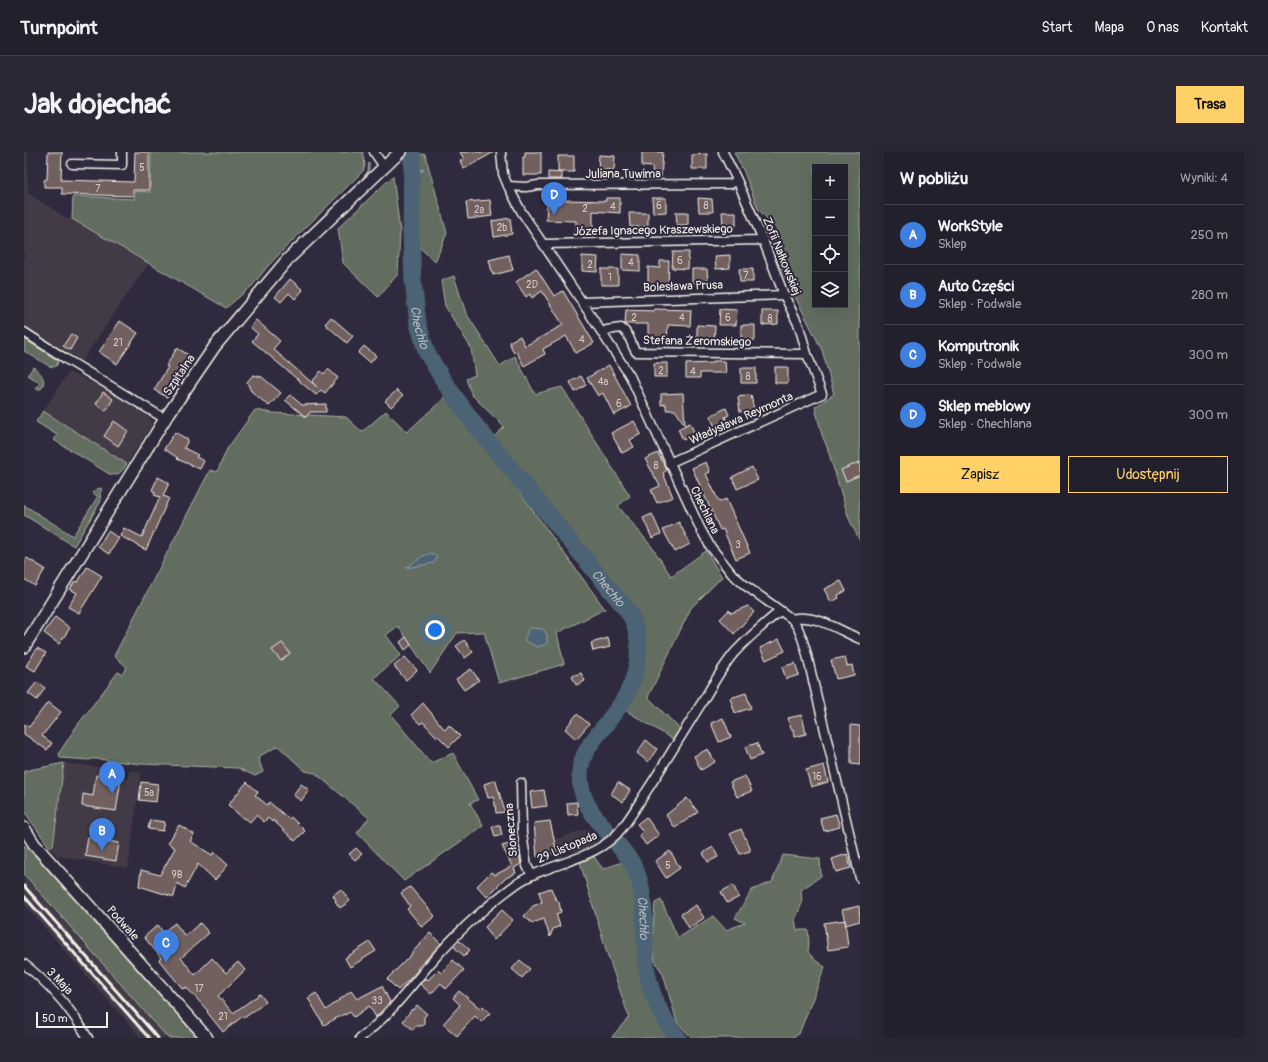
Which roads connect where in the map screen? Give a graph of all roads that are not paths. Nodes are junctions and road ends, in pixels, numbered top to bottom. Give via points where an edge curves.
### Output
1 (122, 152) edge
2 (374, 152) edge
3 (501, 152) edge
4 (723, 152) edge
5 (398, 154) edge
6 (72, 164) dead end
7 (384, 167) junction
8 (737, 180) junction
9 (508, 186) junction
10 (763, 240) junction
11 (545, 244) junction
12 (784, 295) junction
13 (582, 302) junction
14 (24, 332) edge
15 (602, 333) junction
16 (807, 354) junction
17 (822, 394) joint
18 (165, 419) junction
19 (669, 463) junction
20 (780, 611) junction
21 (792, 619) junction
22 (860, 639) edge
23 (24, 647) edge
24 (521, 783) dead end
25 (24, 828) edge
26 (24, 835) edge
27 (34, 844) junction
28 (532, 875) junction
29 (860, 878) edge
30 (24, 964) edge
31 (88, 1038) edge
32 (207, 1038) edge
33 (360, 1038) edge

1 - 6 street via 122,165
2 - 7 street
3 - 9 street, Chechlana via 503,174
4 - 8 street, Zofii Nałkowskiej
5 - 7 street, Szpitalna
7 - 18 street, Szpitalna via 288,259 215,346
8 - 9 street, Juliana Tuwima via 731,184
8 - 10 street, Zofii Nałkowskiej
9 - 11 street, Chechlana via 521,211
10 - 11 street, Józefa Ignacego Kraszewskiego
10 - 12 street, Zofii Nałkowskiej
11 - 13 street, Chechlana
12 - 13 street, Bolesława Prusa
12 - 16 street, Zofii Nałkowskiej via 799,326
13 - 15 street, Chechlana
14 - 18 street
15 - 16 street, Stefana Żeromskiego via 621,328 627,333 636,352
15 - 19 street, Chechlana via 630,376
16 - 17 street, Zofii Nałkowskiej
17 - 19 street, Władysława Reymonta
18 - 23 street, Szpitalna
19 - 20 street, Chechlana via 700,528 720,560 746,586
20 - 21 street, Chechlana
20 - 28 street, 29 Listopada via 734,653 621,829 595,850
21 - 22 street via 818,621
21 - 29 street, Chechlana via 802,638
24 - 28 street, Słoneczna via 522,833 527,866
25 - 27 street, Podwale
26 - 27 street, Podwale
27 - 32 street, Podwale
28 - 33 street, 29 Listopada via 493,902 457,935 396,1005
30 - 31 street, 3 Maja via 63,1001

